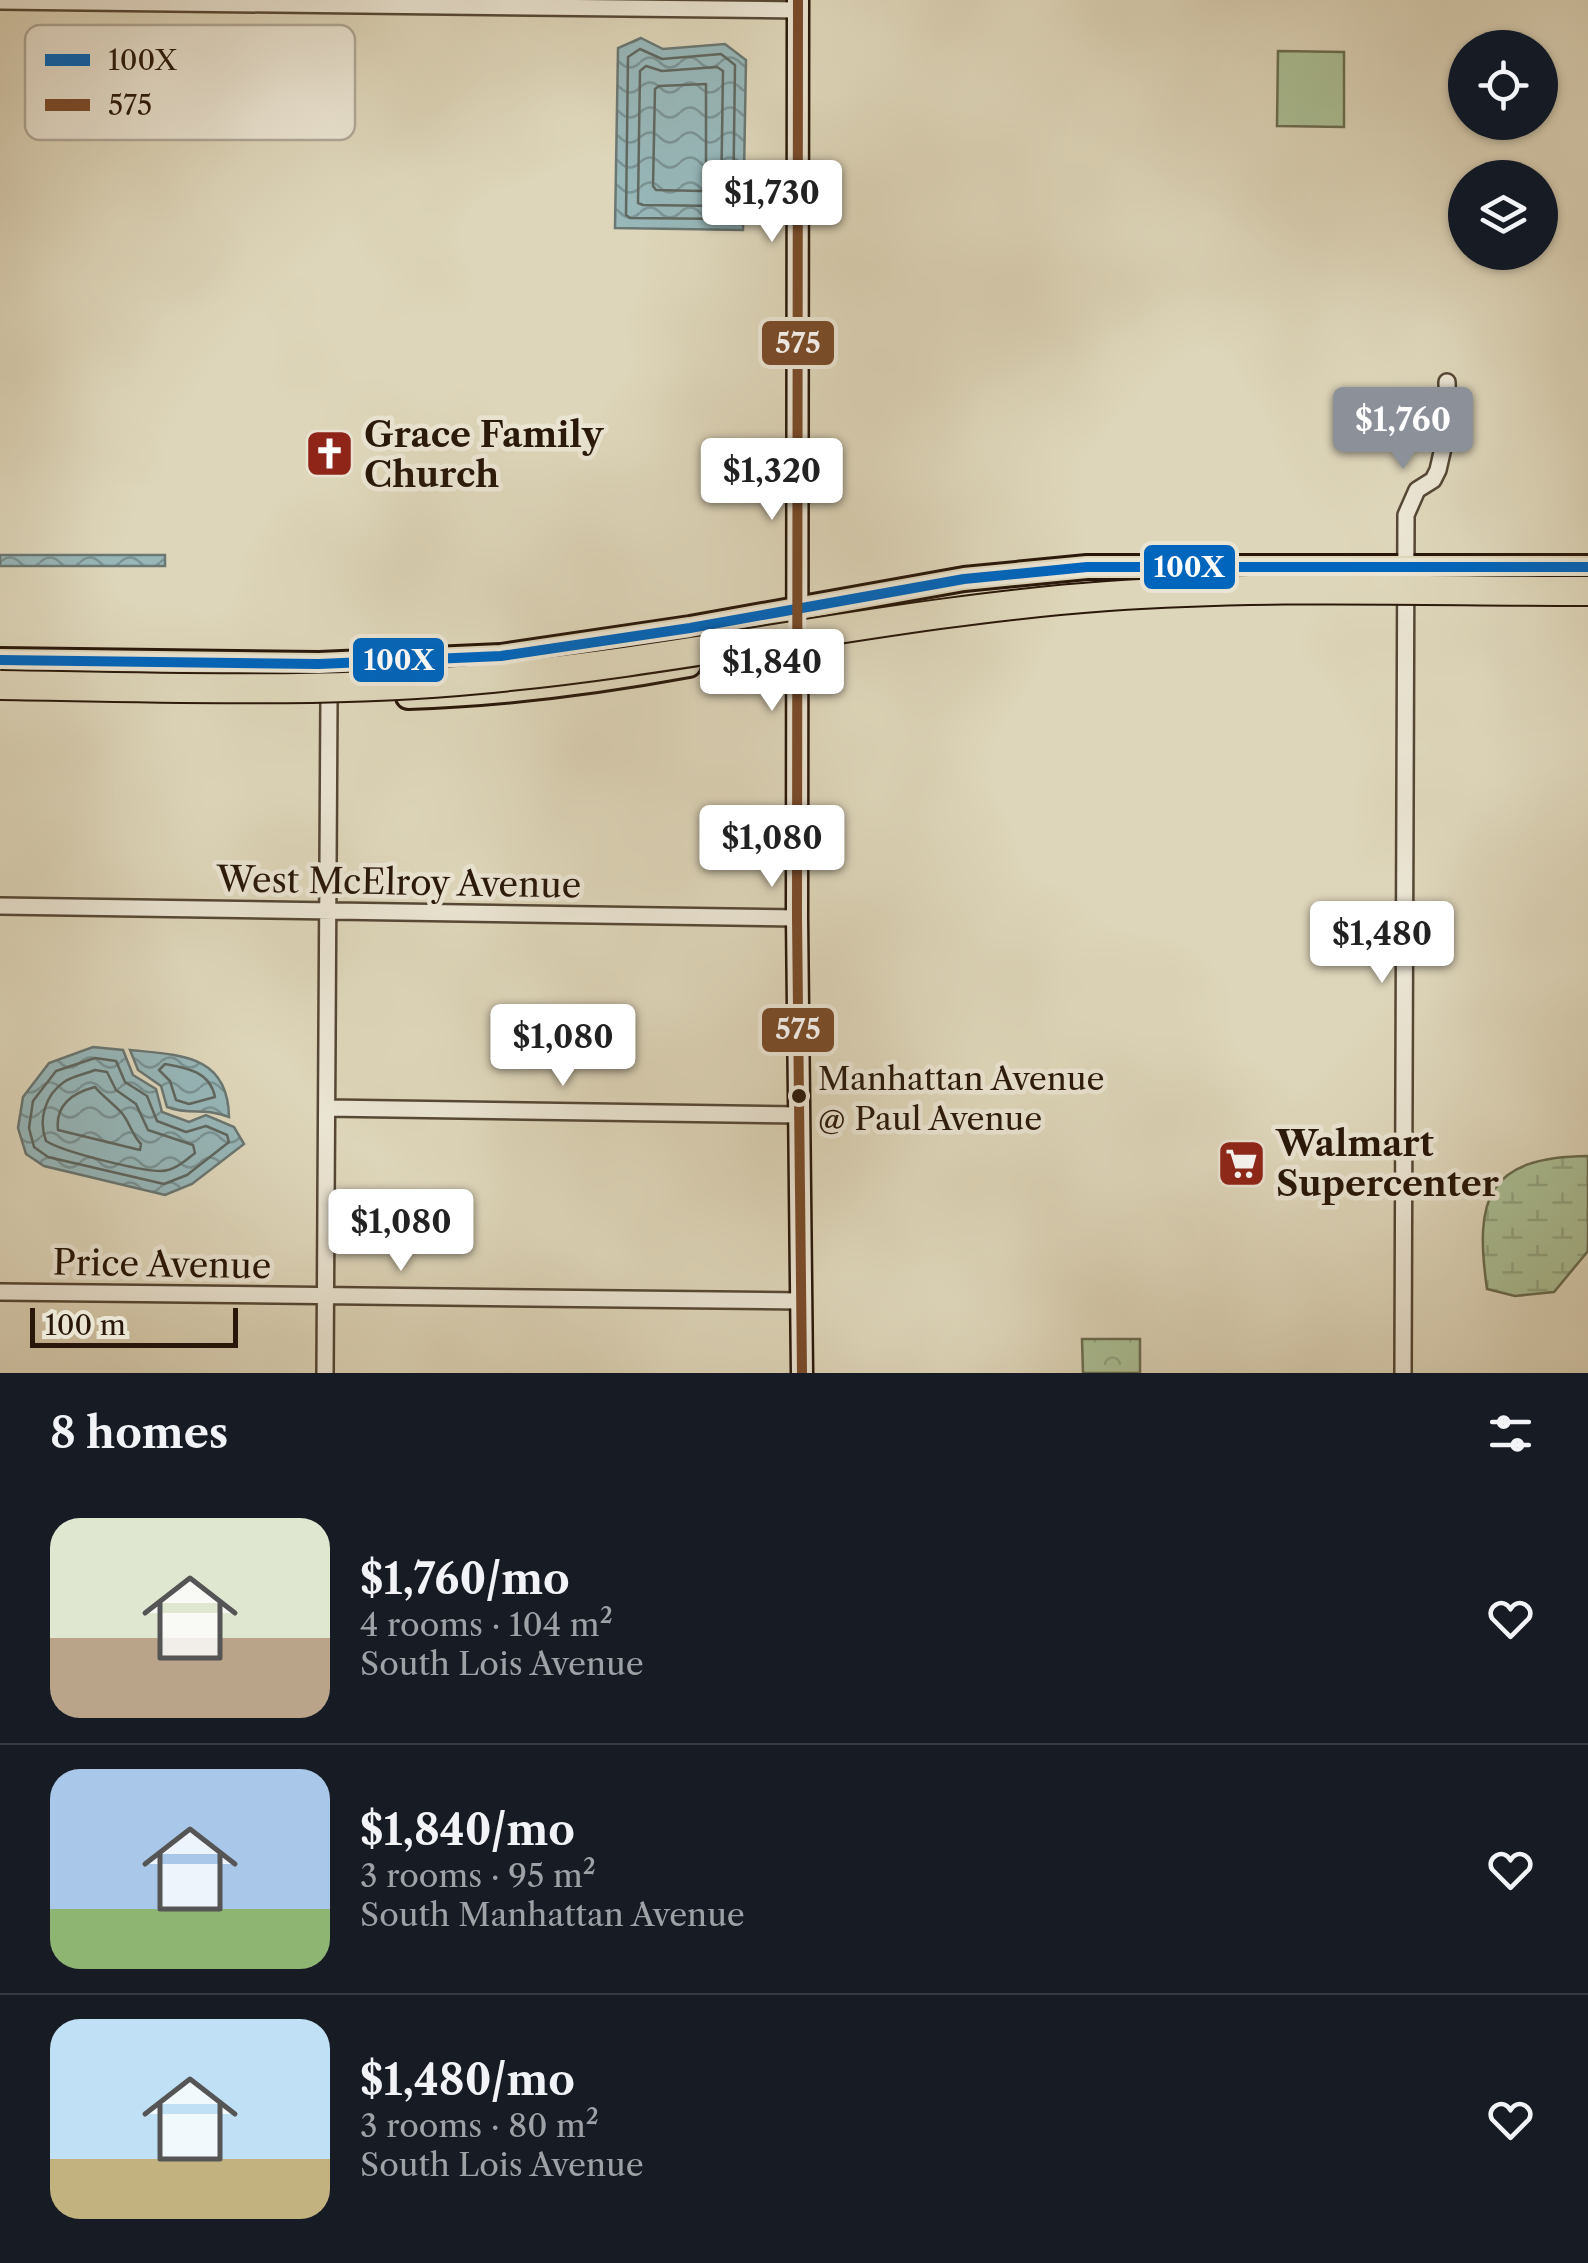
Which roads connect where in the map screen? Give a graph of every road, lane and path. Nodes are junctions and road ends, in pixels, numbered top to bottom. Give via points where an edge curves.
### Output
1 (26, 0) edge
2 (0, 1) edge
3 (183, 1) edge
4 (340, 2) edge
5 (498, 3) edge
6 (798, 5) edge
7 (1448, 382) dead end
8 (1181, 566) junction
9 (1407, 566) junction
10 (1588, 567) edge
11 (1588, 576) edge
12 (1588, 592) edge
13 (1218, 598) junction
14 (1406, 600) junction
15 (1588, 601) edge
16 (798, 610) junction
17 (797, 646) junction
18 (404, 663) junction
19 (0, 665) edge
20 (0, 686) edge
21 (0, 694) edge
22 (170, 696) junction
23 (425, 696) junction
24 (329, 698) junction
25 (0, 906) edge
26 (328, 910) junction
27 (797, 918) junction
28 (327, 1108) junction
29 (799, 1115) junction
30 (0, 1292) edge
31 (326, 1296) junction
32 (802, 1300) junction
33 (325, 1373) edge
34 (802, 1373) edge
35 (1402, 1373) edge

1 - 2 street
1 - 3 street
3 - 4 street
4 - 5 street
5 - 6 street
6 - 16 street
7 - 9 street via 1438,470 1417,490 1406,515
8 - 9 main road
8 - 16 main road via 1021,572
8 - 17 main road via 1022,579 844,610 810,627
9 - 10 main road
9 - 13 main road via 1386,586 1356,592 1236,592
9 - 14 street
11 - 14 main road via 1447,574 1424,582
11 - 19 highway via 1107,583 414,669
12 - 20 highway, bridge via 1142,594 1002,606 431,683
13 - 14 main road
13 - 17 main road via 1029,608
14 - 15 main road
14 - 35 street
16 - 17 street
16 - 18 main road via 586,645
16 - 23 main road via 782,627 749,642
17 - 23 main road via 616,679
17 - 27 street
18 - 19 main road
18 - 22 main road via 375,683 226,683
21 - 22 main road
22 - 24 main road
23 - 24 main road
24 - 26 street
25 - 26 street, West McElroy Avenue
26 - 27 street, West McElroy Avenue
26 - 28 street
27 - 29 street
28 - 29 street
28 - 31 street
29 - 32 street
30 - 31 street, Price Avenue
31 - 32 street, Price Avenue
31 - 33 street
32 - 34 street

